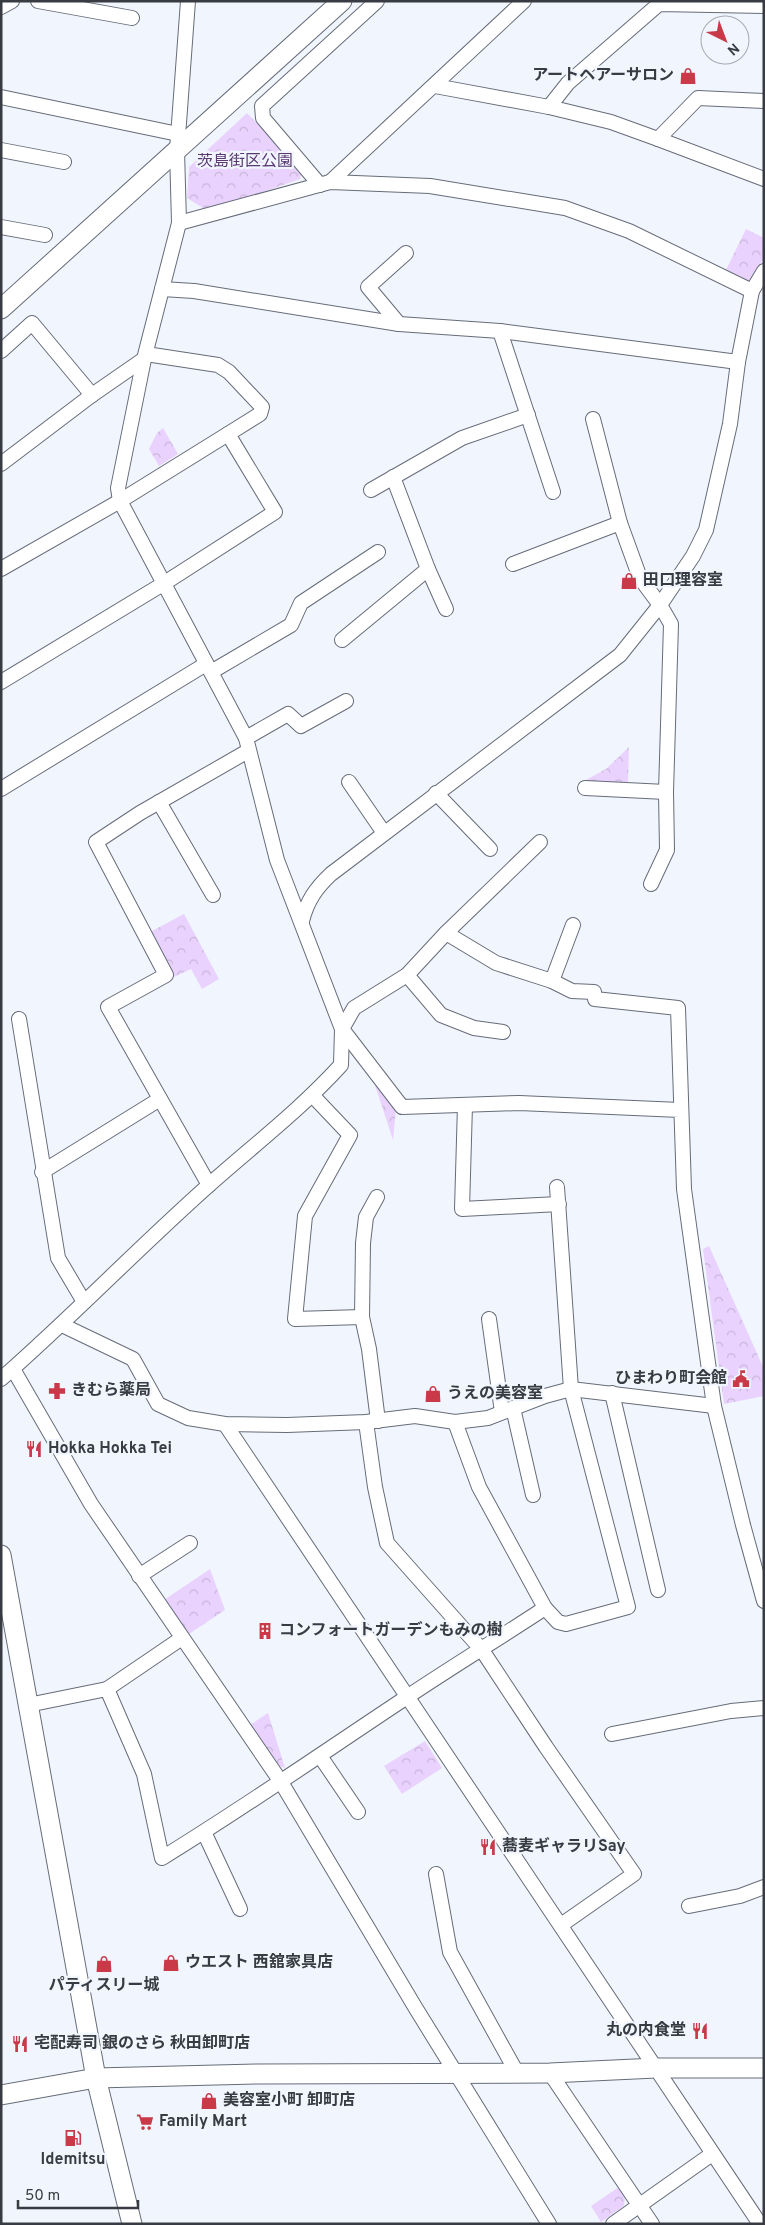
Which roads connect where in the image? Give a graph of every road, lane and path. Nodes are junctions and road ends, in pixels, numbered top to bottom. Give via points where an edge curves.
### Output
1 (12, 1) edge
2 (38, 1) edge
3 (188, 1) edge
4 (342, 1) edge
5 (377, 1) edge
6 (524, 1) edge
7 (764, 6) edge
8 (1, 7) edge
9 (132, 18) dead end
10 (435, 86) junction
11 (1, 97) edge
12 (764, 101) edge
13 (549, 107) junction
14 (658, 139) junction
15 (178, 142) junction
16 (1, 150) edge
17 (64, 162) dead end
18 (764, 179) edge
19 (325, 184) junction
20 (179, 223) junction
21 (1, 227) edge
22 (45, 235) dead end
23 (406, 253) dead end
24 (764, 272) edge
25 (162, 289) junction
26 (752, 291) junction
27 (1, 309) edge
28 (399, 324) junction
29 (500, 331) junction
30 (1, 351) edge
31 (145, 357) junction
32 (738, 362) junction
33 (92, 395) junction
34 (528, 415) junction
35 (594, 419) dead end
36 (228, 434) junction
37 (1, 464) edge
38 (393, 477) junction
39 (371, 490) dead end
40 (553, 492) dead end
41 (120, 501) junction
42 (620, 523) junction
43 (378, 552) dead end
44 (513, 564) dead end
45 (428, 569) junction
46 (1, 570) edge
47 (163, 584) junction
48 (660, 605) junction
49 (446, 610) dead end
50 (342, 640) dead end
51 (209, 668) junction
52 (1, 682) edge
53 (346, 701) dead end
54 (247, 744) junction
55 (349, 782) dead end
56 (585, 788) dead end
57 (1, 789) edge
58 (666, 792) junction
59 (436, 793) junction
60 (159, 802) junction
61 (384, 833) junction
62 (540, 842) dead end
63 (490, 849) dead end
64 (651, 884) dead end
65 (213, 895) dead end
66 (302, 921) junction
67 (573, 925) dead end
68 (446, 933) junction
69 (407, 975) junction
70 (552, 981) junction
71 (19, 1020) dead end
72 (342, 1029) junction
73 (503, 1032) dead end
74 (313, 1096) junction
75 (160, 1099) junction
76 (465, 1105) junction
77 (680, 1110) junction
78 (42, 1172) junction
79 (209, 1185) junction
80 (557, 1187) dead end
81 (377, 1197) dead end
82 (558, 1204) junction
83 (84, 1302) junction
84 (362, 1317) junction
85 (489, 1319) dead end
86 (62, 1325) junction
87 (13, 1369) junction
88 (1, 1379) edge
89 (571, 1388) junction
90 (612, 1393) junction
91 (714, 1406) junction
92 (508, 1410) junction
93 (372, 1421) junction
94 (455, 1422) junction
95 (225, 1424) junction
96 (533, 1495) dead end
97 (190, 1543) dead end
98 (1, 1555) edge
99 (139, 1576) junction
100 (658, 1590) dead end
101 (764, 1602) edge
102 (5, 1605) edge
103 (545, 1608) junction
104 (182, 1638) junction
105 (482, 1650) junction
106 (107, 1689) junction
107 (406, 1697) junction
108 (28, 1706) junction
109 (764, 1708) edge
110 (612, 1734) dead end
111 (320, 1756) junction
112 (281, 1782) junction
113 (358, 1812) dead end
114 (204, 1832) junction
115 (436, 1874) dead end
116 (764, 1888) edge
117 (689, 1906) dead end
118 (240, 1909) dead end
119 (561, 1925) junction
120 (656, 2068) junction
121 (764, 2068) edge
122 (518, 2073) junction
123 (550, 2073) junction
124 (456, 2074) junction
125 (96, 2078) junction
126 (1, 2095) edge
127 (712, 2154) junction
128 (639, 2205) junction
129 (132, 2224) edge
130 (549, 2224) edge
131 (613, 2224) edge
132 (652, 2224) edge
133 (760, 2224) edge

1 - 8 street
2 - 9 street
3 - 15 street
4 - 15 street
5 - 19 street via 262,106 263,118
6 - 10 street
7 - 13 street via 658,4 568,83
10 - 13 street
10 - 19 street
11 - 15 street
12 - 14 street via 698,98
13 - 14 street via 611,122
14 - 18 street
15 - 20 street
15 - 27 street
16 - 17 street
19 - 20 street
19 - 26 street via 430,186 565,208 629,232
20 - 25 street
21 - 22 street
23 - 28 street via 368,287
24 - 26 street
25 - 28 street
25 - 31 street
26 - 32 street
28 - 29 street
29 - 32 street
29 - 34 street
30 - 33 street via 32,323
31 - 33 street
31 - 36 street via 218,365 229,372 262,407 260,414
31 - 41 street via 118,488
32 - 48 street via 730,424 706,530 693,556
33 - 37 street
34 - 38 street via 462,438
34 - 40 street
35 - 42 street
36 - 41 street
36 - 47 street via 275,512
38 - 39 street
38 - 45 street
41 - 46 street
41 - 47 street
42 - 44 street
42 - 48 street via 640,578
43 - 51 street via 301,603 290,625
45 - 49 street
45 - 50 street
47 - 51 street
47 - 52 street
48 - 58 street via 671,624
48 - 59 street via 620,655
51 - 54 street
51 - 57 street
53 - 54 street via 301,726 288,714
54 - 60 street
54 - 66 street via 277,860
55 - 61 street
56 - 58 street
58 - 64 street via 667,850
59 - 61 street
59 - 63 street
60 - 65 street
60 - 75 street via 96,842 166,975 108,1007
61 - 66 street via 317,887 307,903
62 - 68 street
66 - 72 street
67 - 70 street
68 - 69 street
68 - 70 street via 496,962
69 - 72 street via 354,1008
69 - 73 street via 441,1016 474,1028
70 - 77 street via 572,991 594,992 595,999 678,1008
71 - 78 street
72 - 74 street via 341,1065
72 - 76 street via 402,1107
74 - 79 street
74 - 84 street via 350,1135 305,1216 295,1319
75 - 78 street
75 - 79 street
76 - 77 street via 519,1103
76 - 82 street via 462,1209
77 - 91 street via 684,1189
78 - 83 street via 58,1258
79 - 83 street
80 - 82 street
81 - 84 street via 366,1217
82 - 89 street
83 - 86 street
84 - 93 street via 369,1349
85 - 92 street
86 - 87 street
86 - 95 street via 133,1359 158,1404 188,1418
87 - 88 street
87 - 99 street via 91,1504
89 - 90 street
89 - 92 street
89 - 103 street via 628,1608 566,1624 558,1622
90 - 91 street
90 - 100 street
91 - 101 street
92 - 94 street via 488,1418
92 - 96 street
93 - 94 street via 415,1416
93 - 95 street
93 - 105 street via 375,1488 387,1543
94 - 103 street via 479,1487
95 - 107 street
97 - 99 street
98 - 102 street
99 - 104 street
102 - 108 street
103 - 105 street
104 - 106 street
104 - 112 street
105 - 107 street
105 - 119 street via 634,1874
106 - 108 street
106 - 114 street via 144,1774 162,1858
107 - 111 street
107 - 119 street
108 - 125 street
109 - 110 street via 731,1711
111 - 112 street
111 - 113 street
112 - 114 street
112 - 124 street
114 - 118 street
115 - 122 street via 450,1952
116 - 117 street
119 - 120 street
120 - 121 street
120 - 123 street
120 - 127 street
122 - 123 street
122 - 124 street
123 - 128 street
124 - 125 street
124 - 130 street
125 - 126 street
125 - 129 street
127 - 128 street
127 - 133 street
128 - 131 street
128 - 132 street

